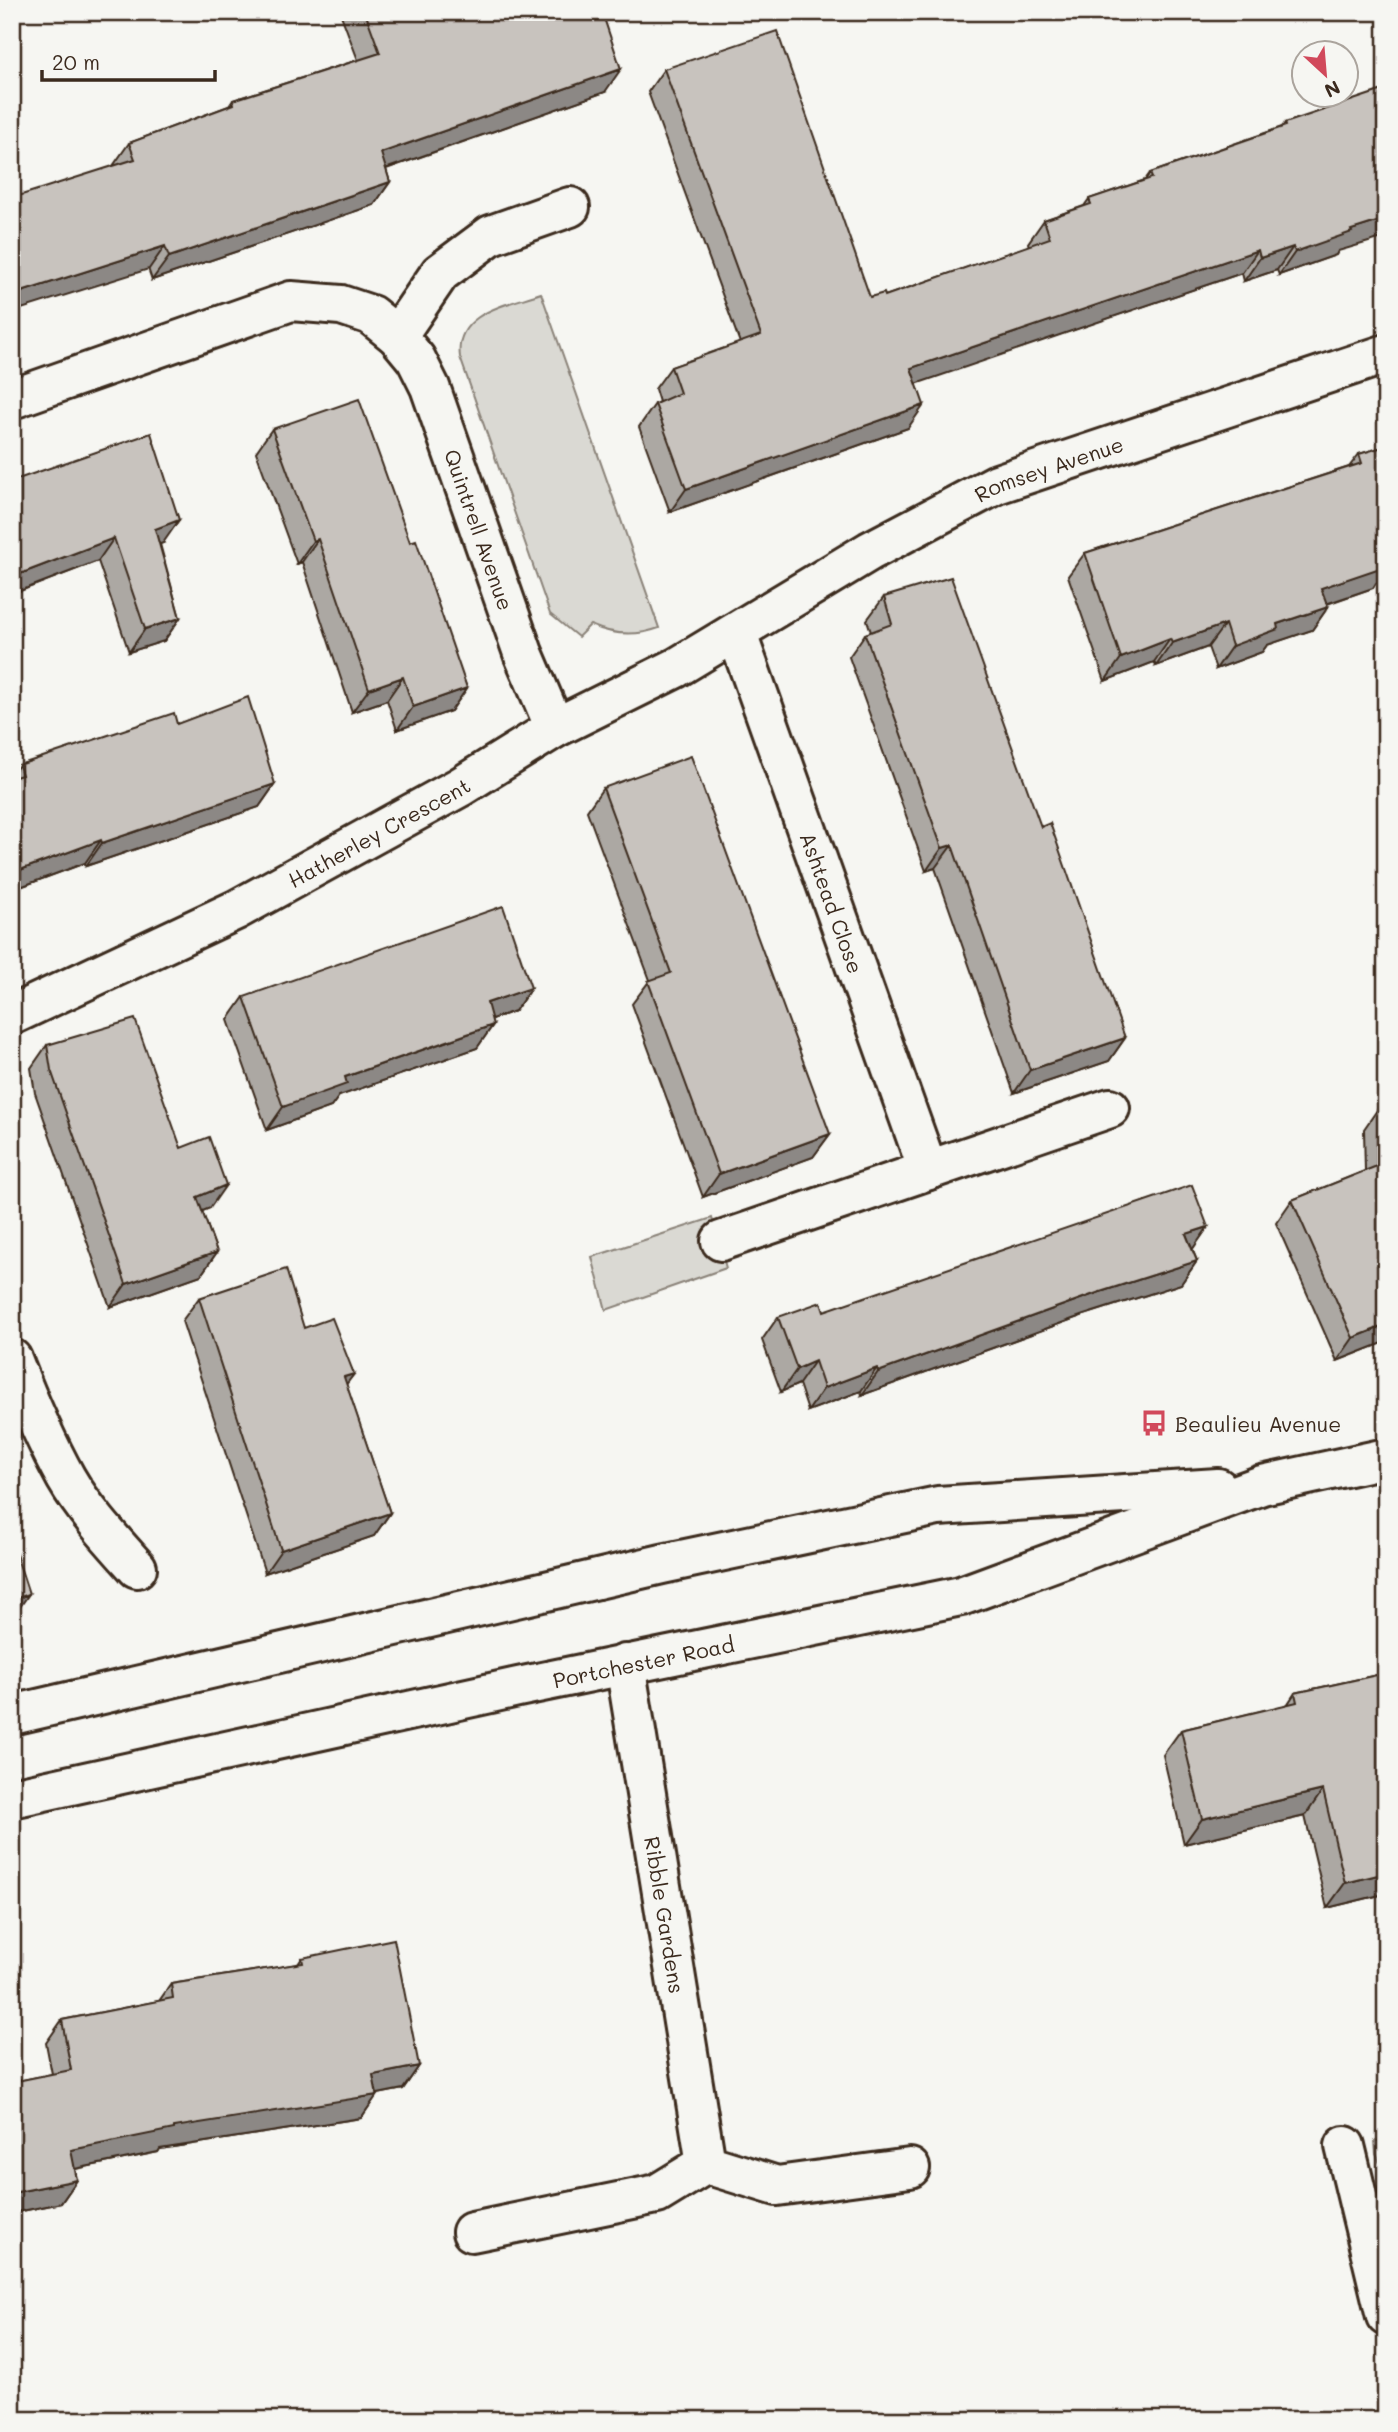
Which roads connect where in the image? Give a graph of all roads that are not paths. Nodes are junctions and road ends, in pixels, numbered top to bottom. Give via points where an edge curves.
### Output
1 (570, 208) dead end
2 (397, 335) junction
3 (1386, 354) edge
4 (12, 399) edge
5 (737, 634) junction
6 (555, 728) junction
7 (12, 1015) edge
8 (1110, 1108) dead end
9 (928, 1170) junction
10 (722, 1241) dead end
11 (12, 1359) edge
12 (1386, 1458) edge
13 (1262, 1485) junction
14 (137, 1568) dead end
15 (625, 1664) junction
16 (12, 1715) edge
17 (12, 1798) edge
18 (1345, 2146) dead end
19 (706, 2164) junction
20 (910, 2168) dead end
21 (1376, 2224) edge
22 (472, 2232) dead end
23 (1386, 2316) edge

1 - 2 street via 491,235 440,273
2 - 4 street, Quintrell Avenue via 371,316 341,305 291,301
2 - 6 street, Quintrell Avenue via 430,387 523,653
3 - 5 street, Romsey Avenue via 997,484 870,551
5 - 6 street, Hatherley Crescent
5 - 9 street, Ashtead Close
6 - 7 street, Hatherley Crescent via 460,787 236,910
8 - 9 street
9 - 10 street
11 - 14 street via 67,1480
12 - 13 street, Portchester Road
13 - 15 street, Portchester Road via 961,1596
13 - 16 street, Portchester Road via 939,1506 662,1564
15 - 17 street, Portchester Road
15 - 19 street, Ribble Gardens
18 - 21 street
19 - 20 street via 777,2186
19 - 22 street via 657,2194
21 - 23 street

